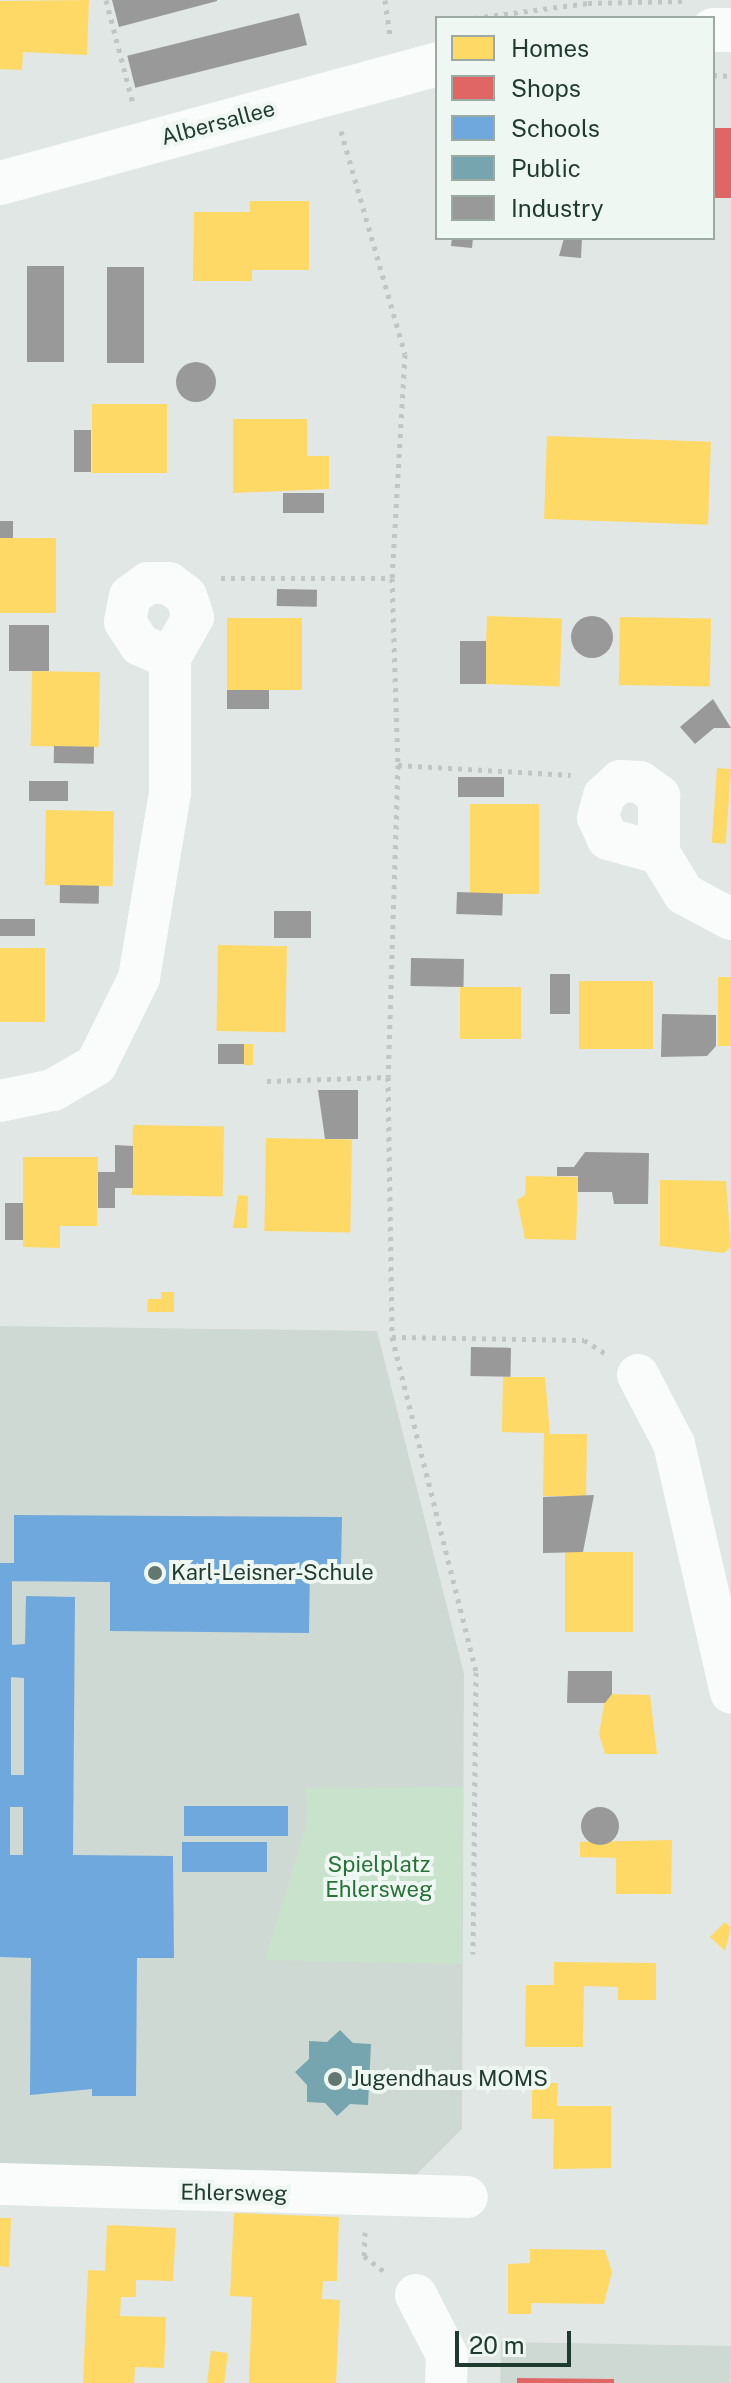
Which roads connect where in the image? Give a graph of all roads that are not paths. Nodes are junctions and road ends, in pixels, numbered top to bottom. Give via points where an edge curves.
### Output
1 (435, 65) edge
2 (0, 183) edge
3 (170, 658) junction
4 (659, 853) junction
5 (731, 919) edge
6 (0, 1101) edge
7 (638, 1375) road end
8 (731, 1693) edge
9 (0, 2184) edge
10 (467, 2197) dead end
11 (416, 2295) road end
12 (446, 2383) edge

1 - 2 street, Albersallee
3 - 3 street via 193,617 186,596 169,583 148,583 130,596 125,622 140,645
3 - 6 street via 170,792 139,978 96,1065 53,1090
4 - 4 street via 659,796 640,782 620,781 604,796 598,818 608,839
4 - 5 street via 684,894
7 - 8 street via 674,1444
9 - 10 street, Ehlersweg
11 - 12 street via 447,2355

